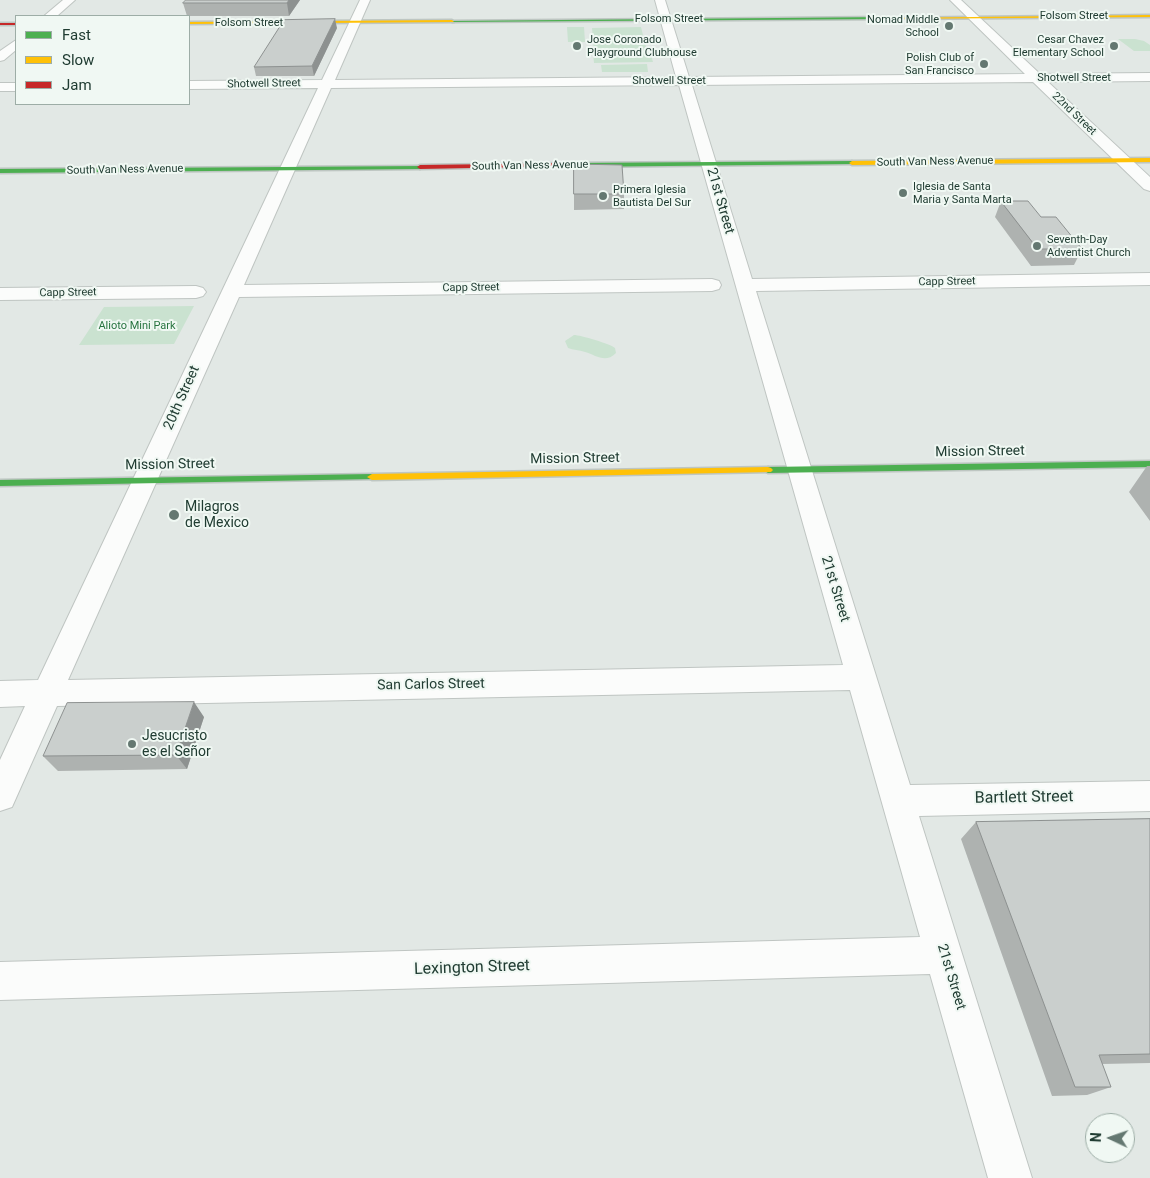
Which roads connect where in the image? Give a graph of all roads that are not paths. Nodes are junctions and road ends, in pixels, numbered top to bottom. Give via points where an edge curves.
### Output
1 (70, 0) edge
2 (365, 0) edge
3 (660, 0) edge
4 (955, 0) edge
5 (51, 15) edge
6 (1150, 16) edge
7 (972, 17) junction
8 (666, 20) junction
9 (355, 22) junction
10 (190, 23) edge
11 (0, 24) edge
12 (15, 24) edge
13 (15, 45) edge
14 (0, 58) edge
15 (1150, 77) edge
16 (1037, 78) junction
17 (684, 81) junction
18 (326, 84) junction
19 (190, 85) edge
20 (0, 87) edge
21 (15, 87) edge
22 (1123, 160) junction
23 (1150, 160) edge
24 (709, 164) junction
25 (287, 169) junction
26 (0, 171) edge
27 (1150, 186) edge
28 (1150, 280) edge
29 (712, 285) dead end
30 (744, 285) junction
31 (231, 291) junction
32 (196, 292) dead end
33 (0, 294) edge
34 (1150, 464) edge
35 (798, 470) junction
36 (145, 480) junction
37 (0, 483) edge
38 (862, 677) junction
39 (47, 693) junction
40 (0, 694) edge
41 (0, 796) edge
42 (1150, 796) edge
43 (899, 801) junction
44 (944, 955) junction
45 (0, 981) edge
46 (1010, 1178) edge

1 - 5 street
2 - 9 street, 20th Street
3 - 8 street, 21st Street
4 - 7 street, 22nd Street
6 - 7 main road, Folsom Street
7 - 8 main road, Folsom Street
7 - 16 street, 22nd Street
8 - 9 main road, Folsom Street
8 - 17 street, 21st Street
9 - 10 main road, Folsom Street
9 - 18 street, 20th Street
11 - 12 main road
13 - 14 street
15 - 16 street, Shotwell Street
16 - 17 street, Shotwell Street
16 - 22 street, 22nd Street
17 - 18 street, Shotwell Street
17 - 24 street, 21st Street
18 - 19 street, Shotwell Street
18 - 25 street, 20th Street
20 - 21 street
22 - 23 main road, South Van Ness Avenue
22 - 24 main road, South Van Ness Avenue
22 - 27 street, 22nd Street
24 - 25 main road, South Van Ness Avenue
24 - 30 street, 21st Street
25 - 26 main road, South Van Ness Avenue
25 - 31 street, 20th Street
28 - 30 street, Capp Street
29 - 31 street, Capp Street
30 - 35 street, 21st Street
31 - 36 street, 20th Street
32 - 33 street, Capp Street
34 - 35 main road, Mission Street
35 - 36 main road, Mission Street
35 - 38 street, 21st Street
36 - 37 main road, Mission Street
36 - 39 street, 20th Street
38 - 39 street, San Carlos Street
38 - 43 street, 21st Street
39 - 40 street, San Carlos Street
39 - 41 street, 20th Street
42 - 43 street, Bartlett Street
43 - 44 street, 21st Street
44 - 45 street, Lexington Street
44 - 46 street, 21st Street

